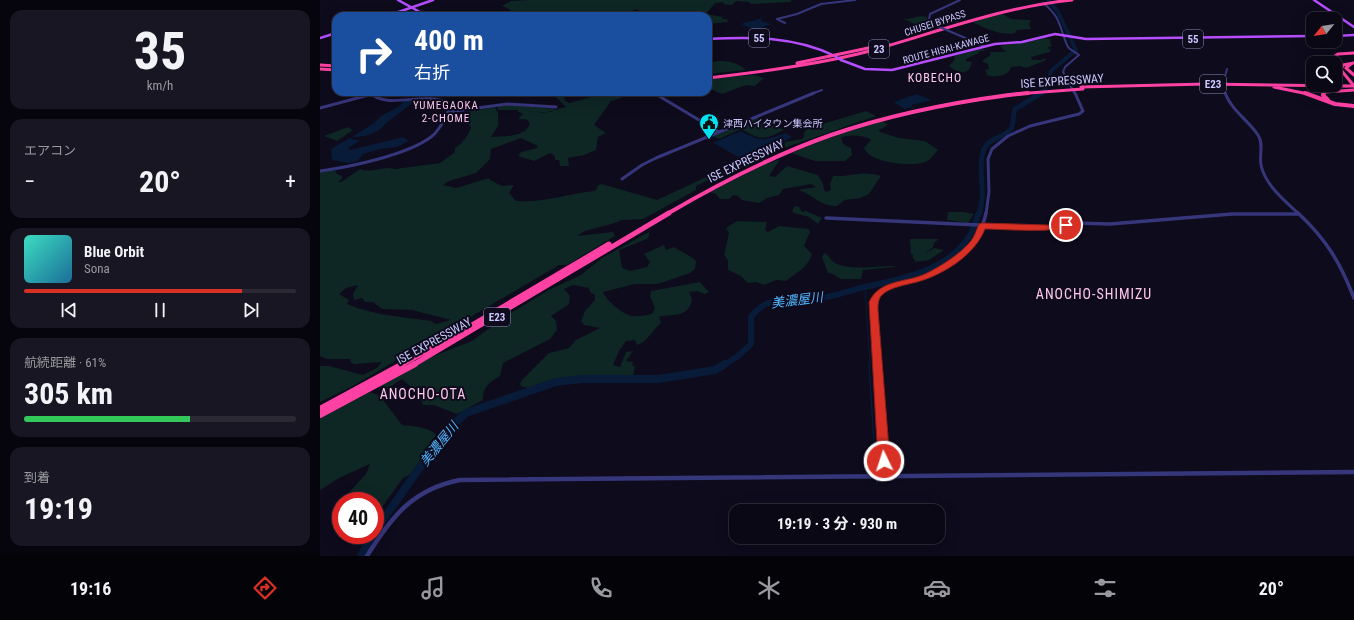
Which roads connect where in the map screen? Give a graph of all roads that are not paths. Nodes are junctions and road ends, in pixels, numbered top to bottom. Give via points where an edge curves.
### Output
1 (398, 0) edge
2 (435, 0) edge
3 (855, 0) edge
4 (960, 0) edge
5 (1072, 0) edge
6 (1315, 0) edge
7 (1044, 3) junction
8 (412, 8) junction
9 (400, 12) edge
10 (402, 12) edge
11 (420, 12) edge
12 (785, 23) dead end
13 (1354, 26) edge
14 (948, 29) junction
15 (332, 34) edge
16 (922, 36) junction
17 (1066, 36) junction
18 (1306, 36) edge
19 (1342, 36) edge
20 (1354, 36) edge
21 (320, 39) edge
22 (712, 39) edge
23 (984, 46) junction
24 (1354, 53) edge
25 (834, 56) junction
26 (1334, 56) edge
27 (842, 60) junction
28 (1354, 63) edge
29 (320, 67) edge
30 (332, 68) edge
31 (1227, 69) dead end
32 (1342, 75) edge
33 (1354, 75) edge
34 (718, 77) junction
35 (712, 78) edge
36 (1224, 80) dead end
37 (1306, 82) edge
38 (1238, 84) junction
39 (1208, 85) junction
40 (1082, 88) junction
41 (1347, 88) junction
42 (1354, 88) edge
43 (1224, 89) dead end
44 (822, 90) dead end
45 (360, 96) edge
46 (374, 96) edge
47 (659, 96) edge
48 (1354, 105) edge
49 (556, 107) dead end
50 (320, 108) edge
51 (448, 112) junction
52 (719, 132) junction
53 (320, 171) edge
54 (622, 179) dead end
55 (669, 211) junction
56 (1299, 214) junction
57 (826, 218) dead end
58 (980, 226) junction
59 (1354, 298) edge
60 (320, 408) edge
61 (320, 415) edge
62 (1354, 472) edge
63 (885, 476) junction
64 (367, 556) edge

1 - 8 main road
2 - 8 main road
3 - 12 street via 818,5 777,19
4 - 14 street, bridge via 930,14 929,20
5 - 7 highway, CHUSEI BYPASS / 23
6 - 13 main road
7 - 14 highway, CHUSEI BYPASS / 23 via 1001,11
7 - 17 street via 1054,11
8 - 9 main road
8 - 10 main road
8 - 11 main road
14 - 16 highway, CHUSEI BYPASS / 23
14 - 23 street
14 - 25 highway
15 - 21 main road
16 - 27 highway via 869,54
16 - 34 highway, CHUSEI BYPASS / 23 via 827,61
17 - 18 main road, ROUTE HISAI-KAWAGE / 55 via 1203,39
17 - 23 main road, ROUTE HISAI-KAWAGE / 55 via 1053,35 1022,42
17 - 58 street via 1067,46 1079,55 1063,72 1083,111 1032,125 992,148 988,156 988,205
19 - 20 main road
22 - 25 main road, ROUTE HISAI-KAWAGE / 55 via 762,38 810,45
23 - 27 main road, ROUTE HISAI-KAWAGE / 55 via 897,70 872,70
24 - 26 highway
25 - 27 main road, ROUTE HISAI-KAWAGE / 55, bridge
25 - 34 highway, 23
27 - 34 highway, 23
28 - 33 highway via 1346,68
28 - 42 highway via 1344,65 1341,69
29 - 30 highway
31 - 36 street
32 - 42 highway
34 - 35 highway, CHUSEI BYPASS / 23
37 - 38 highway
38 - 40 highway, ISE EXPRESSWAY / E23
38 - 41 highway, ISE EXPRESSWAY / E23
39 - 40 highway, ISE EXPRESSWAY / E23
39 - 41 highway, ISE EXPRESSWAY / E23
39 - 48 highway via 1283,88 1335,104
40 - 55 highway, ISE EXPRESSWAY / E23, bridge via 1008,94 918,109 879,119 771,158
41 - 42 highway
41 - 48 highway via 1322,94 1335,102
43 - 56 street via 1231,104 1259,136 1259,161 1265,176 1273,188
44 - 52 street
45 - 50 street
46 - 51 street via 387,101 426,98 439,100 448,104
47 - 52 street
49 - 51 street via 502,104
51 - 53 street via 434,133 408,149
52 - 54 street via 650,160
55 - 60 highway, ISE EXPRESSWAY / E23 via 445,341
55 - 61 highway, ISE EXPRESSWAY / E23 via 445,347
56 - 58 street via 1232,214 1110,224 1074,223 1048,228
56 - 59 street via 1321,236 1340,263
57 - 58 street via 944,222
58 - 63 street via 978,236 970,247 943,268 927,276 882,290 874,302
62 - 63 street
63 - 64 street via 450,482 433,488 406,504

